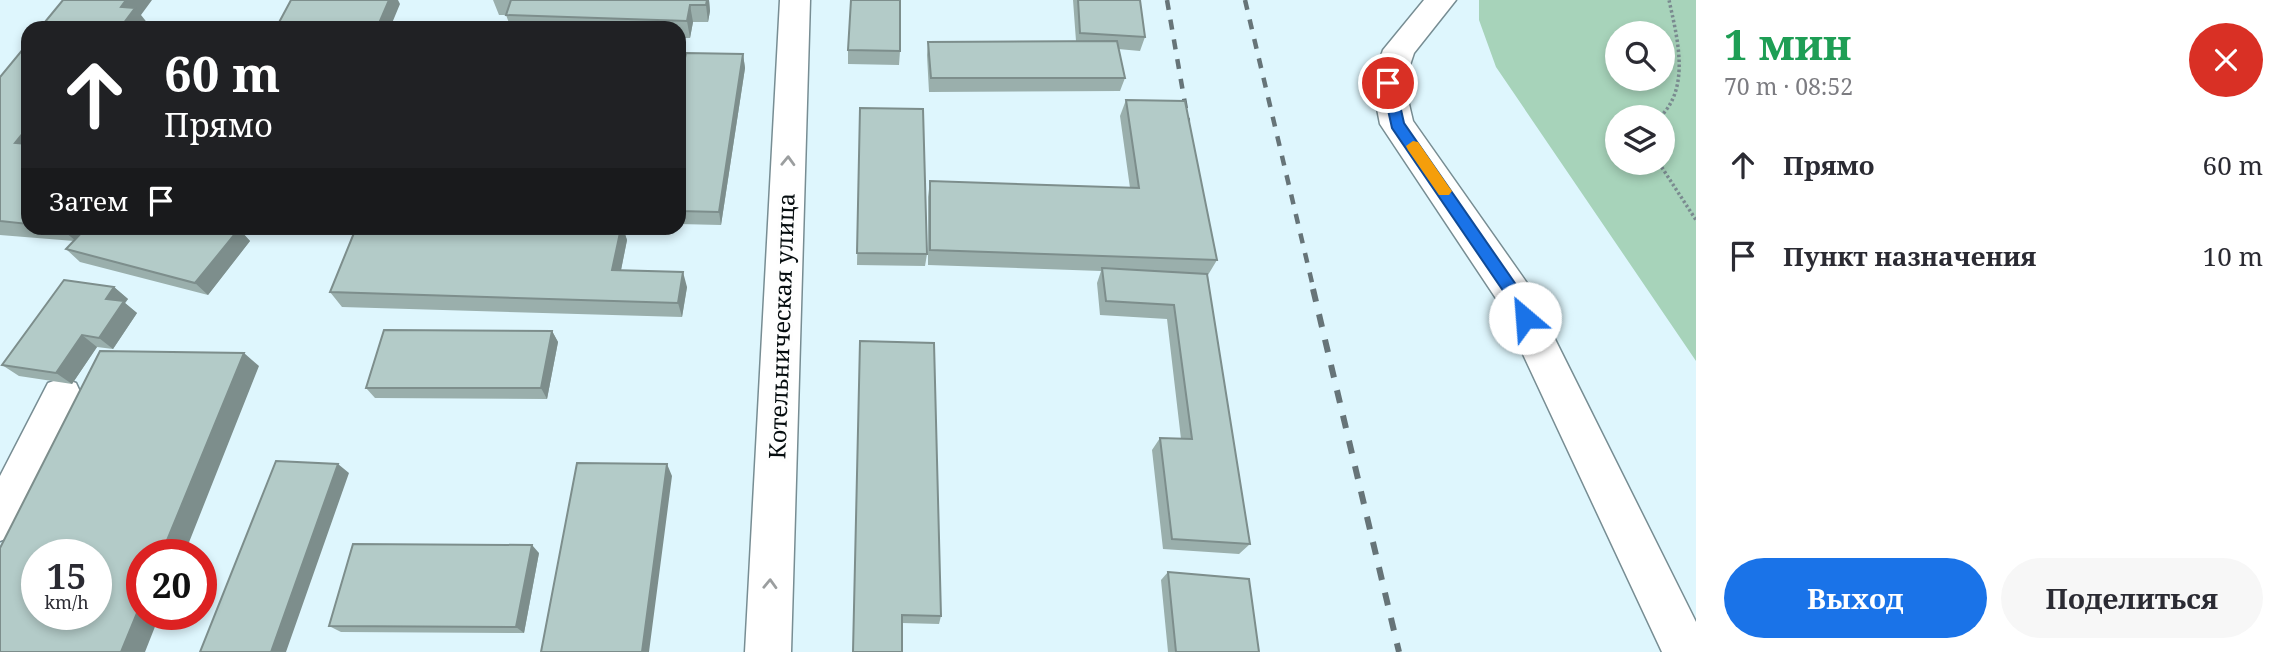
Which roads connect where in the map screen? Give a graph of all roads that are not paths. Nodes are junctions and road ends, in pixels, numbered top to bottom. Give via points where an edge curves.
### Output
1 (795, 0) edge
2 (1441, 0) edge
3 (62, 396) dead end
4 (0, 520) edge
5 (768, 652) edge
6 (1686, 652) edge

5 -> 1 street, Котельническая улица
2 - 6 street via 1399,50 1388,83 1397,124 1514,294
3 - 4 street

